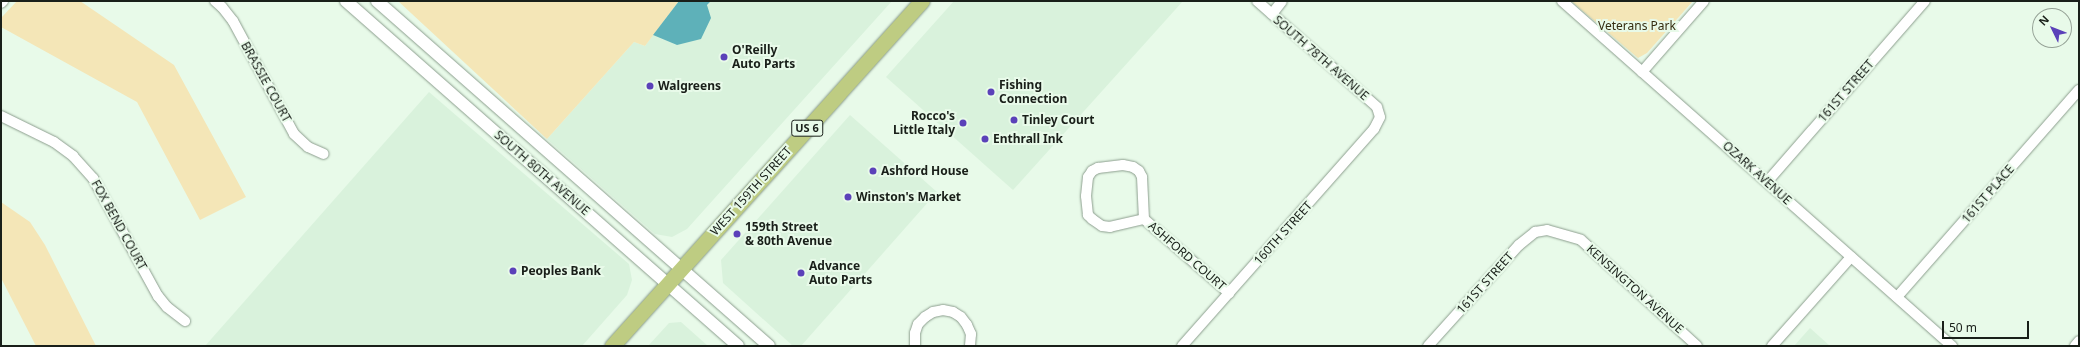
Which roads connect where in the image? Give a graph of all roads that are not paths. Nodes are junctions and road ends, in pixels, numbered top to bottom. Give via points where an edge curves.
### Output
1 (3, 1) edge
2 (215, 1) edge
3 (346, 1) edge
4 (377, 1) edge
5 (922, 1) edge
6 (1257, 1) edge
7 (1282, 1) edge
8 (1562, 1) edge
9 (1704, 1) edge
10 (1925, 1) edge
11 (1, 4) edge
12 (1272, 14) junction
13 (1642, 72) junction
14 (2079, 90) edge
15 (1, 116) edge
16 (1380, 118) joint
17 (324, 154) dead end
18 (1767, 182) junction
19 (1144, 219) junction
20 (1547, 230) joint
21 (1851, 257) junction
22 (682, 268) junction
23 (668, 284) junction
24 (1229, 293) junction
25 (1898, 297) junction
26 (185, 321) dead end
27 (2079, 341) edge
28 (612, 346) edge
29 (738, 346) edge
30 (769, 346) edge
31 (916, 346) edge
32 (970, 346) edge
33 (1182, 346) edge
34 (1428, 346) edge
35 (1697, 346) edge
36 (1772, 346) edge
37 (1952, 346) edge
38 (2075, 346) edge

1 - 11 street
2 - 17 street, BRASSIE COURT via 233,21 294,134 308,147
3 - 23 street, SOUTH 80TH AVENUE
4 - 22 street, SOUTH 80TH AVENUE
5 - 22 main road, WEST 159TH STREET / US 6
6 - 12 street, SOUTH 78TH AVENUE
7 - 12 street
8 - 13 street, OZARK AVENUE
9 - 13 street
10 - 18 street, 161ST STREET
12 - 16 street, SOUTH 78TH AVENUE via 1377,107
13 - 18 street, OZARK AVENUE
14 - 25 street, 161ST PLACE
15 - 26 street, FOX BEND COURT via 54,142 93,178 158,296
16 - 24 street, 160TH STREET via 1374,129
18 - 21 street, OZARK AVENUE
19 - 19 street, ASHFORD COURT via 1110,227 1092,220 1088,216 1086,196 1088,176 1092,171 1123,165 1139,171 1142,177
19 - 24 street, ASHFORD COURT
20 - 34 street, 161ST STREET via 1535,232 1518,245
20 - 35 street, KENSINGTON AVENUE via 1581,240
21 - 25 street, OZARK AVENUE
21 - 36 street
22 - 23 main road, WEST 159TH STREET / US 6
22 - 30 street, SOUTH 80TH AVENUE
23 - 28 main road, WEST 159TH STREET / US 6
23 - 29 street, SOUTH 80TH AVENUE
24 - 33 street, 160TH STREET
25 - 37 street, OZARK AVENUE
27 - 38 street
31 - 32 street via 915,333 918,324 924,317 943,310 961,317 967,325 971,334

